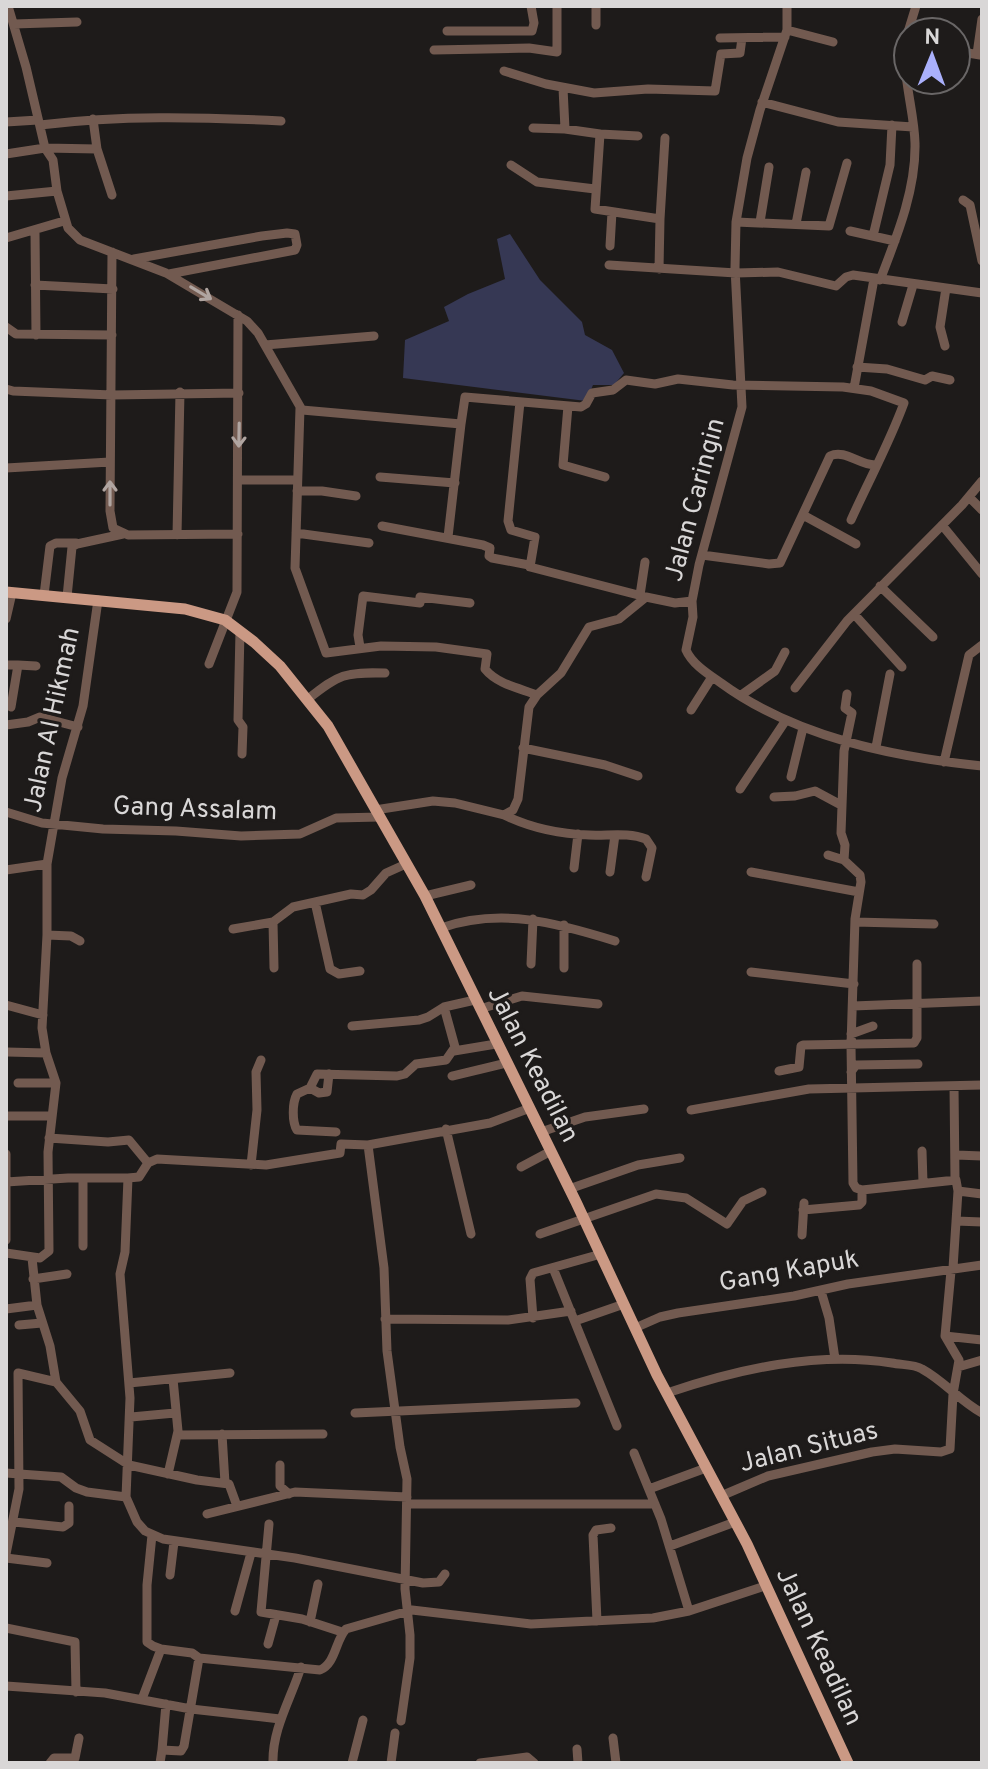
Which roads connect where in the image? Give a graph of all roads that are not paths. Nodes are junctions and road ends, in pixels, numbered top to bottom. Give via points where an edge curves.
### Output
1 (531, 6) edge
2 (557, 6) edge
3 (596, 6) edge
4 (787, 6) edge
5 (8, 8) edge
6 (982, 19) edge
7 (77, 22) dead end
8 (14, 24) junction
9 (596, 25) dead end
10 (447, 31) dead end
11 (786, 34) junction
12 (720, 38) dead end
13 (742, 38) junction
14 (18, 39) junction
15 (6, 41) edge
16 (833, 42) dead end
17 (434, 50) dead end
18 (979, 55) edge
19 (504, 71) dead end
20 (563, 88) junction
21 (909, 96) edge
22 (762, 102) junction
23 (93, 119) junction
24 (281, 121) dead end
25 (6, 122) edge
26 (39, 123) junction
27 (892, 125) junction
28 (913, 127) junction
29 (533, 128) dead end
30 (565, 129) junction
31 (600, 134) junction
32 (638, 136) dead end
33 (665, 138) dead end
34 (45, 148) junction
35 (97, 149) junction
36 (6, 154) edge
37 (847, 163) dead end
38 (511, 165) dead end
39 (769, 167) dead end
40 (806, 172) dead end
41 (595, 189) junction
42 (57, 191) junction
43 (112, 195) dead end
44 (6, 196) edge
45 (963, 200) dead end
46 (612, 212) junction
47 (660, 219) junction
48 (64, 221) junction
49 (736, 222) junction
50 (760, 222) junction
51 (796, 224) junction
52 (850, 231) dead end
53 (35, 232) junction
54 (873, 236) junction
55 (6, 238) edge
56 (895, 241) junction
57 (610, 246) dead end
58 (112, 252) junction
59 (134, 259) junction
60 (982, 261) edge
61 (609, 265) dead end
62 (659, 269) junction
63 (736, 273) junction
64 (169, 274) junction
65 (877, 279) junction
66 (35, 285) junction
67 (913, 285) junction
68 (946, 288) junction
69 (113, 289) junction
70 (982, 293) edge
71 (238, 315) junction
72 (902, 322) dead end
73 (6, 327) edge
74 (255, 329) junction
75 (36, 335) junction
76 (112, 335) junction
77 (374, 336) dead end
78 (239, 345) junction
79 (265, 345) junction
80 (945, 346) dead end
81 (857, 367) junction
82 (950, 380) dead end
83 (742, 385) junction
84 (854, 388) junction
85 (6, 389) edge
86 (180, 392) junction
87 (239, 393) junction
88 (112, 395) junction
89 (520, 402) junction
90 (568, 406) junction
91 (300, 408) junction
92 (461, 424) junction
93 (110, 462) junction
94 (875, 465) junction
95 (6, 468) edge
96 (380, 477) dead end
97 (605, 477) dead end
98 (238, 480) junction
99 (297, 480) junction
100 (982, 481) edge
101 (455, 483) junction
102 (297, 491) junction
103 (356, 496) dead end
104 (969, 497) junction
105 (982, 510) edge
106 (803, 515) junction
107 (851, 520) dead end
108 (942, 525) junction
109 (382, 526) dead end
110 (296, 533) junction
111 (123, 534) junction
112 (238, 534) junction
113 (177, 535) junction
114 (448, 537) junction
115 (369, 543) dead end
116 (77, 544) junction
117 (856, 544) dead end
118 (702, 555) junction
119 (645, 562) dead end
120 (529, 565) junction
121 (982, 574) edge
122 (880, 586) junction
123 (9, 593) edge
124 (44, 595) junction
125 (643, 596) junction
126 (67, 597) junction
127 (98, 600) junction
128 (692, 601) junction
129 (470, 603) dead end
130 (854, 614) junction
131 (6, 619) edge
132 (225, 620) junction
133 (240, 631) junction
134 (933, 637) dead end
135 (982, 645) edge
136 (360, 647) junction
137 (785, 652) dead end
138 (209, 664) dead end
139 (6, 665) edge
140 (18, 665) junction
141 (36, 666) dead end
142 (902, 667) dead end
143 (385, 673) dead end
144 (890, 674) dead end
145 (712, 677) junction
146 (795, 688) dead end
147 (847, 694) dead end
148 (537, 695) junction
149 (740, 696) junction
150 (308, 699) junction
151 (11, 707) dead end
152 (691, 710) dead end
153 (786, 720) junction
154 (6, 725) edge
155 (78, 727) junction
156 (803, 728) junction
157 (845, 742) junction
158 (876, 747) junction
159 (523, 748) junction
160 (242, 754) dead end
161 (944, 762) junction
162 (982, 766) edge
163 (638, 776) dead end
164 (791, 777) dead end
165 (740, 789) dead end
166 (774, 797) dead end
167 (841, 805) junction
168 (6, 812) edge
169 (378, 814) junction
170 (504, 815) junction
171 (54, 824) junction
172 (578, 834) junction
173 (615, 835) junction
174 (828, 855) dead end
175 (844, 860) junction
176 (47, 864) junction
177 (406, 864) junction
178 (574, 868) dead end
179 (6, 870) edge
180 (610, 872) dead end
181 (751, 872) dead end
182 (646, 877) dead end
183 (471, 885) dead end
184 (859, 892) junction
185 (425, 896) junction
186 (315, 902) junction
187 (533, 919) junction
188 (273, 922) junction
189 (855, 922) junction
190 (934, 924) dead end
191 (564, 925) junction
192 (445, 927) junction
193 (233, 929) dead end
194 (47, 935) junction
195 (80, 941) dead end
196 (615, 941) dead end
197 (531, 964) dead end
198 (917, 964) dead end
199 (274, 968) dead end
200 (564, 968) dead end
201 (360, 971) dead end
202 (751, 972) dead end
203 (854, 984) junction
204 (982, 1001) edge
205 (917, 1003) junction
206 (477, 1004) junction
207 (598, 1004) dead end
208 (6, 1005) edge
209 (853, 1006) junction
210 (444, 1007) junction
211 (43, 1015) junction
212 (352, 1026) dead end
213 (873, 1026) dead end
214 (851, 1034) junction
215 (495, 1042) junction
216 (851, 1045) junction
217 (454, 1049) junction
218 (7, 1052) edge
219 (46, 1053) junction
220 (261, 1060) dead end
221 (506, 1063) junction
222 (918, 1064) dead end
223 (779, 1071) dead end
224 (851, 1072) junction
225 (329, 1074) junction
226 (452, 1076) dead end
227 (18, 1083) dead end
228 (56, 1083) junction
229 (982, 1085) edge
230 (954, 1086) junction
231 (310, 1088) junction
232 (850, 1090) junction
233 (530, 1108) junction
234 (644, 1109) dead end
235 (691, 1110) dead end
236 (6, 1116) edge
237 (52, 1116) junction
238 (446, 1129) junction
239 (545, 1130) junction
240 (336, 1132) dead end
241 (49, 1138) junction
242 (368, 1145) junction
243 (551, 1151) junction
244 (922, 1151) dead end
245 (6, 1154) edge
246 (956, 1155) junction
247 (982, 1156) edge
248 (680, 1158) dead end
249 (148, 1163) junction
250 (251, 1165) junction
251 (521, 1167) dead end
252 (83, 1178) junction
253 (128, 1178) junction
254 (955, 1179) junction
255 (47, 1180) junction
256 (6, 1182) edge
257 (923, 1183) junction
258 (569, 1189) junction
259 (862, 1190) junction
260 (958, 1191) junction
261 (762, 1192) dead end
262 (982, 1194) edge
263 (584, 1218) junction
264 (956, 1221) junction
265 (982, 1222) edge
266 (471, 1234) dead end
267 (540, 1234) dead end
268 (802, 1235) dead end
269 (6, 1240) edge
270 (83, 1246) dead end
271 (6, 1253) edge
272 (601, 1254) junction
273 (32, 1258) junction
274 (982, 1265) edge
275 (553, 1268) junction
276 (952, 1270) junction
277 (67, 1274) dead end
278 (33, 1279) junction
279 (821, 1291) junction
280 (624, 1304) junction
281 (37, 1305) junction
282 (6, 1309) edge
283 (573, 1316) junction
284 (533, 1318) junction
285 (385, 1319) junction
286 (42, 1323) junction
287 (643, 1324) junction
288 (19, 1325) dead end
289 (945, 1336) junction
290 (982, 1340) edge
291 (835, 1359) junction
292 (982, 1360) edge
293 (958, 1367) junction
294 (6, 1373) edge
295 (18, 1373) junction
296 (230, 1373) dead end
297 (173, 1379) junction
298 (56, 1382) junction
299 (129, 1383) junction
300 (667, 1393) junction
301 (953, 1394) junction
302 (576, 1403) dead end
303 (395, 1410) junction
304 (175, 1413) junction
305 (355, 1413) dead end
306 (982, 1413) edge
307 (131, 1417) junction
308 (617, 1426) dead end
309 (222, 1434) junction
310 (323, 1434) dead end
311 (178, 1435) junction
312 (634, 1453) dead end
313 (129, 1465) junction
314 (280, 1465) dead end
315 (706, 1468) junction
316 (6, 1473) edge
317 (20, 1473) junction
318 (168, 1474) junction
319 (225, 1483) junction
320 (649, 1489) junction
321 (725, 1493) junction
322 (289, 1494) junction
323 (126, 1497) junction
324 (407, 1501) junction
325 (655, 1504) junction
326 (69, 1506) dead end
327 (237, 1506) junction
328 (207, 1514) dead end
329 (14, 1522) junction
330 (735, 1522) junction
331 (269, 1524) dead end
332 (611, 1528) dead end
333 (152, 1535) junction
334 (174, 1542) junction
335 (670, 1546) junction
336 (251, 1553) junction
337 (268, 1555) junction
338 (6, 1556) edge
339 (47, 1563) dead end
340 (445, 1574) dead end
341 (170, 1575) dead end
342 (405, 1579) junction
343 (318, 1584) dead end
344 (765, 1586) junction
345 (235, 1611) dead end
346 (407, 1611) junction
347 (689, 1611) junction
348 (276, 1615) junction
349 (597, 1621) junction
350 (310, 1622) junction
351 (6, 1628) edge
352 (342, 1632) junction
353 (268, 1644) dead end
354 (161, 1649) junction
355 (199, 1658) junction
356 (301, 1667) junction
357 (6, 1686) edge
358 (76, 1692) junction
359 (142, 1699) junction
360 (166, 1704) junction
361 (191, 1709) junction
362 (280, 1719) junction
363 (363, 1720) dead end
364 (401, 1721) dead end
365 (395, 1733) dead end
366 (79, 1738) dead end
367 (613, 1738) dead end
368 (577, 1749) dead end
369 (162, 1750) junction
370 (50, 1763) edge
371 (160, 1763) edge
372 (273, 1763) edge
373 (352, 1763) edge
374 (391, 1763) edge
375 (480, 1763) edge
376 (534, 1763) edge
377 (578, 1763) edge
378 (616, 1763) edge
379 (848, 1763) edge

1 - 10 street via 532,31
2 - 17 street via 557,52
3 - 9 street
4 - 11 street, Jalan Caringin
5 - 8 street
6 - 18 street
7 - 8 street
8 - 14 street
11 - 13 street
11 - 16 street
11 - 22 street, Jalan Caringin
12 - 13 street
13 - 20 street via 740,53 721,54 715,91 605,93
14 - 15 street
14 - 26 street
19 - 20 street
20 - 30 street
21 - 28 street
22 - 27 street via 838,122
22 - 49 street, Jalan Caringin
23 - 24 street
23 - 26 street
23 - 35 street
25 - 26 street
26 - 34 street
27 - 28 street
27 - 54 street via 890,165
28 - 56 street via 911,184
29 - 30 street
30 - 31 street
31 - 32 street
31 - 41 street
33 - 47 street
34 - 35 street
34 - 36 street
34 - 42 street via 53,160
35 - 43 street
37 - 51 street via 829,226
38 - 41 street via 537,182
39 - 50 street
40 - 51 street
41 - 46 street via 595,209
42 - 44 street
42 - 48 street
45 - 60 street via 970,204
46 - 47 street
46 - 57 street
47 - 62 street
48 - 53 street
48 - 58 street via 80,240
49 - 50 street
49 - 63 street, Jalan Caringin
50 - 51 street
52 - 54 street
53 - 55 street
53 - 66 street
54 - 56 street
56 - 65 street
58 - 59 street
58 - 69 street
59 - 64 street
59 - 64 street via 295,234 295,250
61 - 62 street
62 - 63 street
63 - 65 street via 778,272 836,286 848,276
63 - 83 street, Jalan Caringin
64 -> 71 street
65 - 67 street
65 - 81 street
66 - 69 street
66 - 75 street
67 - 68 street
67 - 72 street
68 - 70 street
68 - 80 street via 940,327
69 - 76 street
71 - 74 street
71 - 78 street
73 - 75 street via 16,334
74 - 78 street
74 - 79 street
75 - 76 street
76 - 88 street
77 - 79 street
78 - 87 street
79 - 91 street
81 - 82 street
81 - 84 street
83 - 84 street
83 - 90 street via 626,380 613,390 592,393 584,407
83 - 118 street, Jalan Caringin via 740,416
84 - 94 street via 904,403
85 - 88 street
86 - 87 street
86 - 88 street
86 - 113 street
87 -> 98 street
88 - 93 street
89 - 90 street
89 - 92 street via 465,397
89 - 120 street via 508,521 511,530 535,537
90 - 97 street via 563,465
91 - 92 street
91 - 99 street
92 - 101 street
93 - 95 street
111 -> 93 street via 115,531 110,519
94 - 106 street via 832,454
94 - 107 street
96 - 101 street
98 - 99 street
98 - 112 street
99 - 102 street
100 - 104 street
101 - 114 street
102 - 103 street
102 - 110 street
104 - 105 street
104 - 108 street
106 - 117 street
106 - 118 street via 776,564
108 - 121 street
108 - 122 street
109 - 114 street
110 - 115 street
110 - 136 street via 296,575 326,653
111 - 113 street
111 - 116 street
112 - 113 street
112 - 132 street via 236,596
114 - 120 street via 489,546 489,556 497,560
116 - 124 street via 50,546
116 - 126 street via 70,551
118 - 128 street, Jalan Caringin
119 - 125 street
120 - 125 street
122 - 130 street
122 - 134 street
123 - 124 main road, Jalan Keadilan
123 - 131 street
124 - 126 main road, Jalan Keadilan
125 - 128 street, Jalan Caringin
125 - 148 street, Jalan Caringin via 619,619 589,627 561,673
126 - 127 main road, Jalan Keadilan
127 - 132 main road, Jalan Keadilan via 185,609
127 - 155 street, Jalan Al Hikmah
128 - 145 street via 686,650
129 - 136 street via 363,596
130 - 142 street
130 - 146 street
132 - 133 main road, Jalan Keadilan
132 - 138 street
133 - 150 main road, Jalan Keadilan
133 - 160 street
135 - 161 street via 969,655
136 - 148 street via 425,646 487,654 485,669 490,675
137 - 149 street via 775,671
139 - 140 street
140 - 141 street
140 - 151 street
143 - 150 street via 346,673
144 - 158 street
145 - 149 street
145 - 152 street
147 - 157 street via 845,708 852,713
148 - 159 street, Jalan Caringin via 527,713
149 - 153 street
150 - 169 main road, Jalan Keadilan
153 - 156 street
153 - 165 street
154 - 155 street via 40,717
155 - 171 street, Jalan Al Hikmah
156 - 157 street
156 - 164 street
157 - 158 street
157 - 167 street
158 - 161 street
159 - 163 street
159 - 170 street, Jalan Caringin via 518,799
161 - 162 street
166 - 167 street via 815,791
167 - 175 street
168 - 171 street, Gang Assalam
169 - 170 street via 433,801
169 - 171 street, Gang Assalam via 336,818 307,832 274,836
169 - 177 main road, Jalan Keadilan
170 - 172 street
171 - 176 street, Jalan Al Hikmah
172 - 173 street
172 - 178 street
173 - 180 street
173 - 182 street via 639,836 650,843
174 - 175 street
175 - 184 street via 860,875
176 - 179 street
176 - 194 street, Jalan Al Hikmah
177 - 185 main road, Jalan Keadilan
177 - 186 street via 386,873 368,893
181 - 184 street
183 - 185 street
184 - 189 street
185 - 192 main road, Jalan Keadilan
186 - 188 street via 293,907
186 - 201 street via 330,969 339,974
187 - 191 street
187 - 192 street via 504,917
187 - 197 street
188 - 193 street
188 - 199 street
189 - 190 street
189 - 203 street
191 - 196 street
191 - 200 street
192 - 206 main road, Jalan Keadilan
194 - 195 street
194 - 211 street, Jalan Al Hikmah
198 - 205 street
202 - 203 street
203 - 209 street
204 - 205 street
205 - 209 street
205 - 216 street via 914,1043
206 - 207 street via 522,996
206 - 210 street
206 - 215 main road, Jalan Keadilan
208 - 211 street
209 - 214 street
210 - 212 street via 419,1020
210 - 217 street
211 - 219 street, Jalan Al Hikmah
213 - 214 street
214 - 216 street
215 - 217 street
215 - 221 main road, Jalan Keadilan
216 - 223 street via 803,1045 799,1067
216 - 224 street
217 - 225 street via 443,1062 416,1064 397,1076
218 - 219 street
219 - 228 street, Jalan Al Hikmah
220 - 250 street
221 - 226 street
221 - 233 main road, Jalan Keadilan
222 - 224 street via 856,1065
224 - 232 street
225 - 231 street via 316,1074
225 - 231 street via 327,1092
227 - 228 street
228 - 237 street, Jalan Al Hikmah
229 - 230 street
230 - 232 street
230 - 246 street
231 - 240 street via 295,1097 296,1128
232 - 235 street via 809,1089
232 - 259 street via 852,1179
233 - 238 street via 501,1120
233 - 239 main road, Jalan Keadilan
234 - 239 street via 585,1117
236 - 237 street
237 - 241 street, Jalan Al Hikmah
238 - 242 street
238 - 266 street
239 - 243 main road, Jalan Keadilan
241 - 249 street via 129,1140
241 - 255 street, Jalan Al Hikmah
242 - 250 street via 341,1144 340,1153
242 - 285 street
243 - 251 street
243 - 258 main road, Jalan Keadilan
244 - 257 street
245 - 256 street
246 - 247 street
246 - 254 street
248 - 258 street via 638,1165
249 - 250 street via 164,1159
249 - 253 street via 139,1177
252 - 253 street
252 - 255 street
252 - 270 street
253 - 299 street via 120,1274
254 - 257 street
254 - 260 street
255 - 256 street
255 - 273 street, Jalan Al Hikmah via 49,1251
256 - 269 street
257 - 259 street
258 - 263 main road, Jalan Keadilan
259 - 268 street via 859,1205 804,1206
260 - 262 street
260 - 264 street
261 - 263 street via 743,1201 727,1224 686,1198 666,1194
263 - 267 street
263 - 272 main road, Jalan Keadilan
264 - 265 street
264 - 276 street
271 - 273 street
272 - 275 street
272 - 280 main road, Jalan Keadilan
273 - 278 street
274 - 276 street, Gang Kapuk
275 - 283 street
275 - 284 street via 531,1276
276 - 279 street, Gang Kapuk
276 - 289 street
277 - 278 street
278 - 281 street
279 - 287 street, Gang Kapuk via 689,1311
279 - 291 street
280 - 283 street
280 - 287 main road, Jalan Keadilan
281 - 282 street
281 - 286 street
283 - 284 street
283 - 308 street
284 - 285 street
285 - 303 street
286 - 288 street
286 - 298 street
287 - 300 main road, Jalan Keadilan
289 - 290 street
289 - 293 street
291 - 300 street via 770,1366
291 - 301 street via 920,1367
292 - 293 street
293 - 301 street
294 - 295 street
295 - 298 street
295 - 317 street
296 - 297 street
297 - 299 street
297 - 304 street
298 - 313 street via 80,1411 90,1440
299 - 307 street
300 - 315 main road, Jalan Keadilan
301 - 306 street
301 - 321 street, Jalan Situas via 948,1451 887,1449 782,1472
302 - 303 street
303 - 305 street
303 - 324 street
304 - 307 street
304 - 311 street
307 - 313 street
309 - 310 street
309 - 311 street
309 - 319 street
311 - 318 street
312 - 320 street
313 - 318 street
313 - 323 street
314 - 322 street via 280,1486
315 - 320 street
315 - 321 main road, Jalan Keadilan
316 - 317 street
317 - 323 street via 61,1477 87,1492
317 - 329 street
318 - 319 street
319 - 327 street
320 - 325 street
321 - 330 main road, Jalan Keadilan
322 - 324 street
322 - 327 street
323 - 333 street via 137,1522
324 - 325 street
324 - 342 street
325 - 335 street
326 - 329 street via 69,1523 63,1527
327 - 328 street
329 - 338 street
330 - 335 street
330 - 344 main road, Jalan Keadilan
331 - 337 street
332 - 349 street via 593,1535
333 - 334 street
333 - 354 street via 147,1642
334 - 336 street
334 - 341 street
335 - 347 street
336 - 337 street
336 - 345 street
337 - 342 street
337 - 348 street via 261,1610
338 - 339 street
340 - 342 street via 432,1583
342 - 346 street
343 - 350 street
344 - 347 street
344 - 379 main road, Jalan Keadilan
346 - 349 street via 531,1624
346 - 352 street
346 - 364 street via 410,1658
347 - 349 street
348 - 350 street
348 - 353 street
350 - 352 street
351 - 358 street via 75,1642
352 - 356 street via 327,1667
354 - 355 street
354 - 359 street
355 - 356 street
355 - 361 street
356 - 362 street
357 - 358 street
358 - 359 street
359 - 360 street
360 - 361 street
360 - 369 street
361 - 362 street
361 - 369 street via 183,1749
362 - 372 street
363 - 373 street
365 - 374 street
366 - 370 street via 75,1758 54,1758
367 - 378 street
368 - 377 street
369 - 371 street
375 - 376 street via 527,1757

